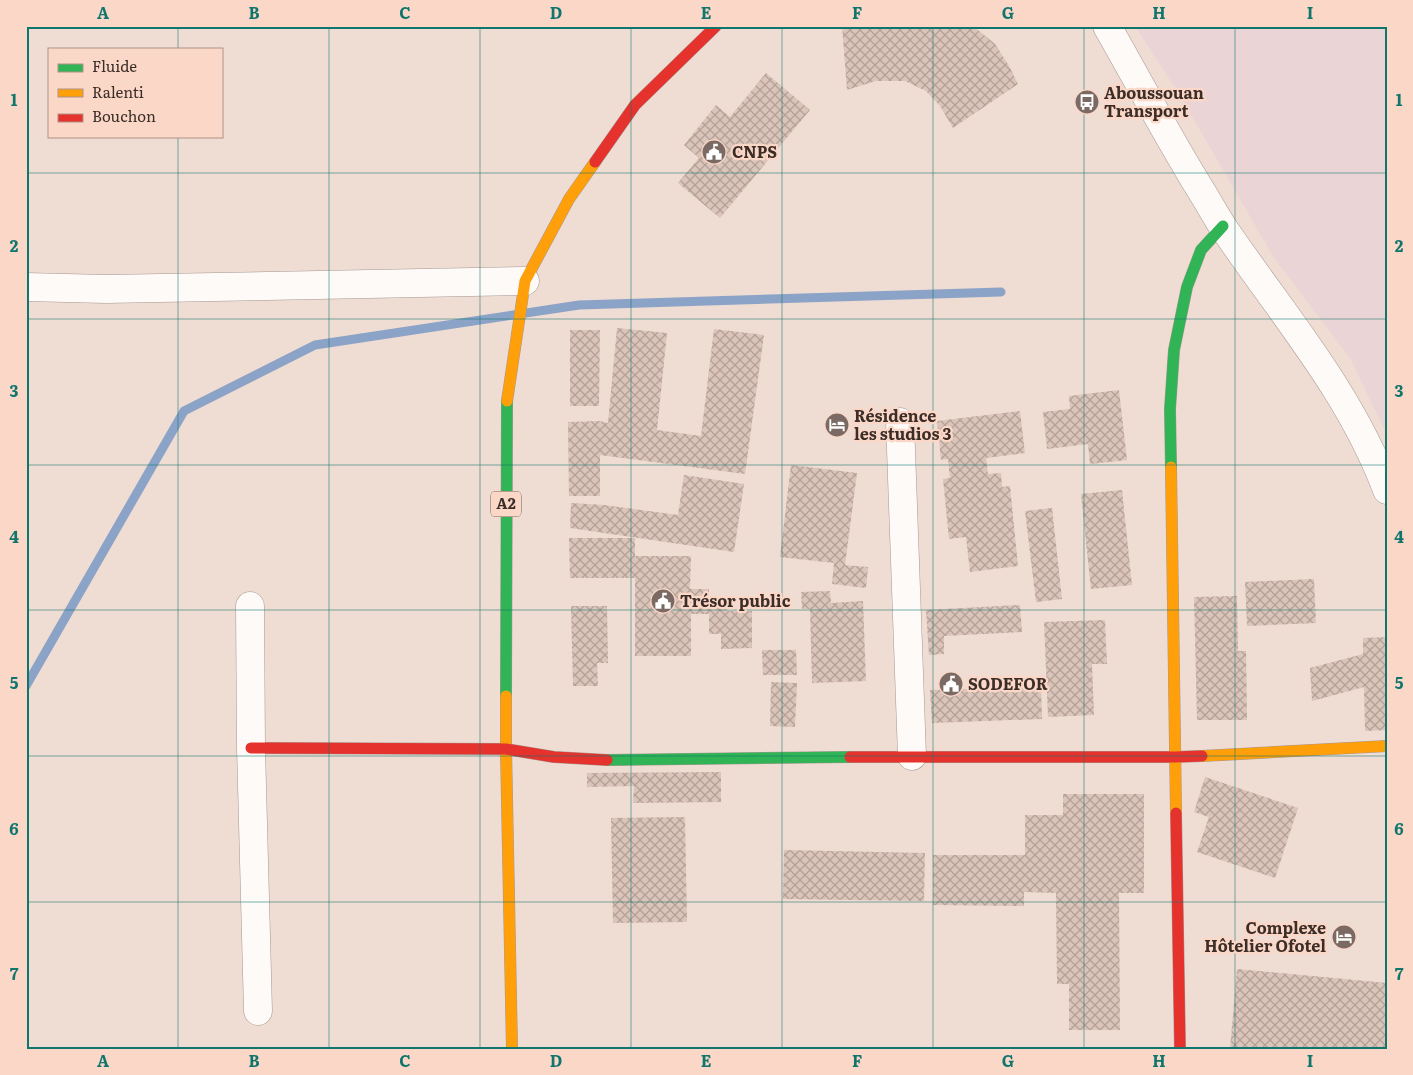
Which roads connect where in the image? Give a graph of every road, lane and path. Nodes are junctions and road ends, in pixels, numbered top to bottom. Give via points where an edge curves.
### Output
1 (716, 26) edge
2 (1107, 26) edge
3 (1223, 226) junction
4 (525, 282) junction
5 (26, 287) edge
6 (900, 422) dead end
7 (1387, 490) edge
8 (250, 606) dead end
9 (1387, 746) edge
10 (251, 748) junction
11 (506, 749) junction
12 (912, 756) junction
13 (1175, 756) junction
14 (258, 1011) dead end
15 (512, 1049) edge
16 (1180, 1049) edge

1 - 4 street, A2 via 635,105 569,199
2 - 3 street via 1169,138
3 - 7 street via 1339,391
3 - 13 street via 1201,250 1187,286 1174,350 1170,409
4 - 5 street via 106,289
4 - 11 street, A2 via 507,398
6 - 12 street
8 - 10 street
9 - 13 street
10 - 11 street
10 - 14 street
11 - 12 street via 599,760
11 - 15 street, A2
12 - 13 street
13 - 16 street

